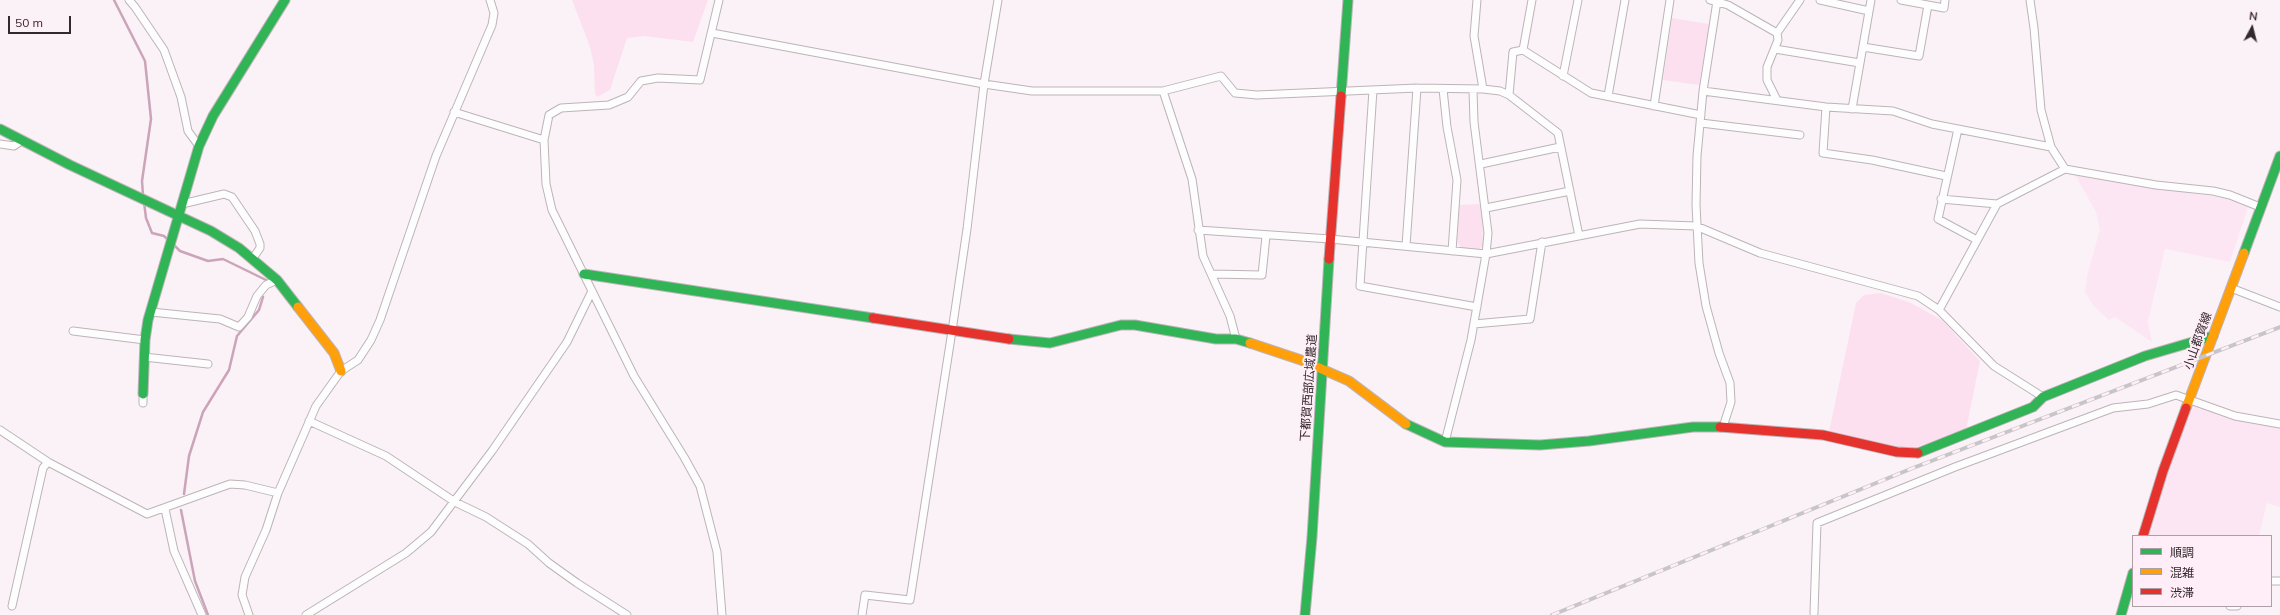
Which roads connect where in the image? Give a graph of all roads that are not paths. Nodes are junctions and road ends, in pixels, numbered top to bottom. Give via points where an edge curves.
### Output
1 (129, 0) edge
2 (285, 0) edge
3 (490, 0) edge
4 (720, 0) edge
5 (998, 0) edge
6 (1348, 0) edge
7 (1477, 0) edge
8 (1532, 0) edge
9 (1578, 0) edge
10 (1625, 0) edge
11 (1670, 0) edge
12 (1800, 0) edge
13 (1820, 0) edge
14 (1871, 0) edge
15 (1901, 0) edge
16 (1945, 0) edge
17 (2030, 0) edge
18 (1714, 1) edge
19 (1728, 2) edge
20 (1928, 5) junction
21 (1869, 11) junction
22 (712, 33) junction
23 (1777, 33) junction
24 (1863, 47) junction
25 (1775, 49) junction
26 (1523, 50) junction
27 (1860, 63) junction
28 (1563, 76) junction
29 (984, 84) junction
30 (1417, 88) junction
31 (1484, 88) junction
32 (1443, 89) junction
33 (1373, 90) junction
34 (1473, 90) junction
35 (1163, 91) junction
36 (1341, 91) junction
37 (1703, 91) junction
38 (1509, 95) junction
39 (1608, 96) junction
40 (1777, 100) junction
41 (1654, 106) junction
42 (1826, 107) junction
43 (1852, 109) junction
44 (454, 112) junction
45 (1701, 115) junction
46 (1700, 123) junction
47 (0, 128) edge
48 (1958, 129) junction
49 (1800, 135) dead end
50 (544, 140) junction
51 (21, 141) junction
52 (0, 144) edge
53 (199, 146) junction
54 (1560, 147) junction
55 (2051, 148) junction
56 (2280, 156) edge
57 (1480, 164) junction
58 (2065, 169) junction
59 (1946, 176) junction
60 (1570, 191) junction
61 (1941, 199) junction
62 (182, 204) junction
63 (1997, 204) junction
64 (2260, 207) junction
65 (1486, 208) junction
66 (179, 216) junction
67 (1696, 226) junction
68 (1198, 230) junction
69 (1266, 236) junction
70 (1579, 236) junction
71 (1330, 239) junction
72 (1977, 240) junction
73 (1542, 242) junction
74 (1363, 243) junction
75 (1406, 246) junction
76 (1452, 251) junction
77 (1486, 254) junction
78 (253, 258) junction
79 (584, 274) junction
80 (1212, 274) junction
81 (277, 280) junction
82 (2231, 288) junction
83 (592, 291) junction
84 (1477, 307) junction
85 (2280, 307) edge
86 (1939, 310) junction
87 (151, 312) junction
88 (1474, 324) junction
89 (73, 331) dead end
90 (952, 331) junction
91 (2212, 336) junction
92 (1236, 339) junction
93 (145, 340) junction
94 (144, 356) junction
95 (208, 364) dead end
96 (1322, 369) junction
97 (342, 371) junction
98 (2043, 397) junction
99 (143, 399) dead end
100 (2189, 400) junction
101 (309, 421) junction
102 (2280, 424) edge
103 (1723, 427) junction
104 (0, 430) edge
105 (1445, 442) junction
106 (48, 462) junction
107 (278, 493) junction
108 (455, 502) junction
109 (165, 509) junction
110 (2143, 535) edge
111 (2132, 580) edge
112 (2130, 593) edge
113 (12, 606) dead end
114 (1814, 613) dead end
115 (202, 615) edge
116 (249, 615) edge
117 (306, 615) edge
118 (627, 615) edge
119 (722, 615) edge
120 (862, 615) edge
121 (1305, 615) edge
122 (2121, 615) edge

1 - 53 street via 164,50 181,98 188,131
2 - 53 street via 213,116
3 - 44 street via 494,12 492,25
4 - 22 street
5 - 29 street
6 - 36 street, 下都賀西部広域農道
7 - 31 street via 1474,36
8 - 26 street
9 - 28 street
10 - 39 street
11 - 41 street
12 - 23 street
13 - 21 street
14 - 21 street
15 - 20 street
16 - 20 street via 1944,8
17 - 55 street via 2041,110
18 - 19 street
18 - 37 street
19 - 23 street
20 - 24 street via 1919,56
21 - 24 street
22 - 29 street
22 - 50 street via 700,80 658,78 641,81 628,97 609,105 561,108 549,115
23 - 25 street
24 - 27 street
25 - 27 street
25 - 40 street via 1767,67 1767,80
26 - 28 street
26 - 38 street via 1513,52
27 - 43 street
28 - 39 street via 1591,93
29 - 35 street via 1032,91
29 - 90 street
30 - 32 street
30 - 33 street
30 - 75 street
31 - 34 street
31 - 38 street
32 - 34 street
32 - 76 street via 1457,180
33 - 36 street
33 - 74 street
34 - 57 street via 1474,122
35 - 36 street via 1221,76 1234,93 1257,95
35 - 68 street via 1192,179
36 - 71 street, 下都賀西部広域農道
37 - 40 street
37 - 45 street
38 - 54 street via 1558,133
39 - 41 street
40 - 42 street
41 - 45 street
42 - 43 street
42 - 59 street via 1823,153 1872,160
43 - 48 street via 1893,111 1932,124
44 - 50 street
44 - 97 street via 436,156 380,320 358,360
45 - 46 street
46 - 49 street
46 - 67 street via 1695,183
47 - 51 street
48 - 55 street
48 - 59 street
50 - 79 street via 546,184 552,210
51 - 52 street via 14,146
51 - 66 street
53 - 62 street
54 - 57 street
54 - 60 street
55 - 58 street
56 - 64 street, 小山都賀線
57 - 65 street
58 - 63 street
58 - 64 street via 2156,185 2213,191
59 - 61 street
60 - 65 street
60 - 70 street
61 - 63 street
61 - 72 street via 1938,219
62 - 66 street
62 - 78 street via 224,194 232,197 255,231 260,244
63 - 72 street
64 - 82 street, 小山都賀線
65 - 77 street
66 - 78 street via 211,231
66 - 87 street
67 - 70 street via 1640,224
67 - 86 street via 1760,253 1918,296
67 - 103 street via 1706,306 1730,383 1731,402
68 - 69 street
68 - 80 street via 1203,256
69 - 71 street
69 - 80 street via 1262,275
70 - 73 street
71 - 74 street
71 - 96 street, 下都賀西部広域農道
72 - 86 street
73 - 77 street
73 - 88 street via 1530,319
74 - 75 street
74 - 84 street via 1360,286
75 - 76 street
76 - 77 street
77 - 84 street
78 - 81 street
79 - 83 street
79 - 90 street
80 - 92 street via 1230,316
81 - 87 street via 266,285 257,296 248,317 239,327 220,319
81 - 97 street via 329,347
82 - 85 street
82 - 91 street, 小山都賀線
83 - 108 street via 567,342
83 - 119 street via 634,376 700,486 717,552
84 - 88 street
86 - 98 street via 1994,366
87 - 93 street
88 - 105 street
89 - 93 street
90 - 92 street via 1050,344 1108,327 1135,325 1216,339
90 - 120 street via 910,600 865,595
91 - 98 street via 2145,356
91 - 100 street, 小山都賀線
92 - 96 street
93 - 94 street
94 - 95 street
94 - 99 street
96 - 105 street via 1350,381 1411,427
96 - 121 street, 下都賀西部広域農道
97 - 101 street via 329,386
98 - 103 street via 2033,407 1914,454 1823,435
100 - 102 street via 2236,416
100 - 110 street, 小山都賀線 via 2152,502
100 - 114 street via 2176,395 2148,404 2113,408 1955,467 1817,523
101 - 107 street
101 - 108 street via 386,456
103 - 105 street via 1693,427 1540,445
104 - 106 street
106 - 109 street via 147,514
106 - 113 street via 43,468
107 - 109 street via 230,484 205,491
107 - 116 street via 266,530 245,577 242,594
108 - 117 street via 431,532 406,553
108 - 118 street via 514,534 549,564
109 - 115 street via 174,551
111 - 112 street
112 - 122 street

